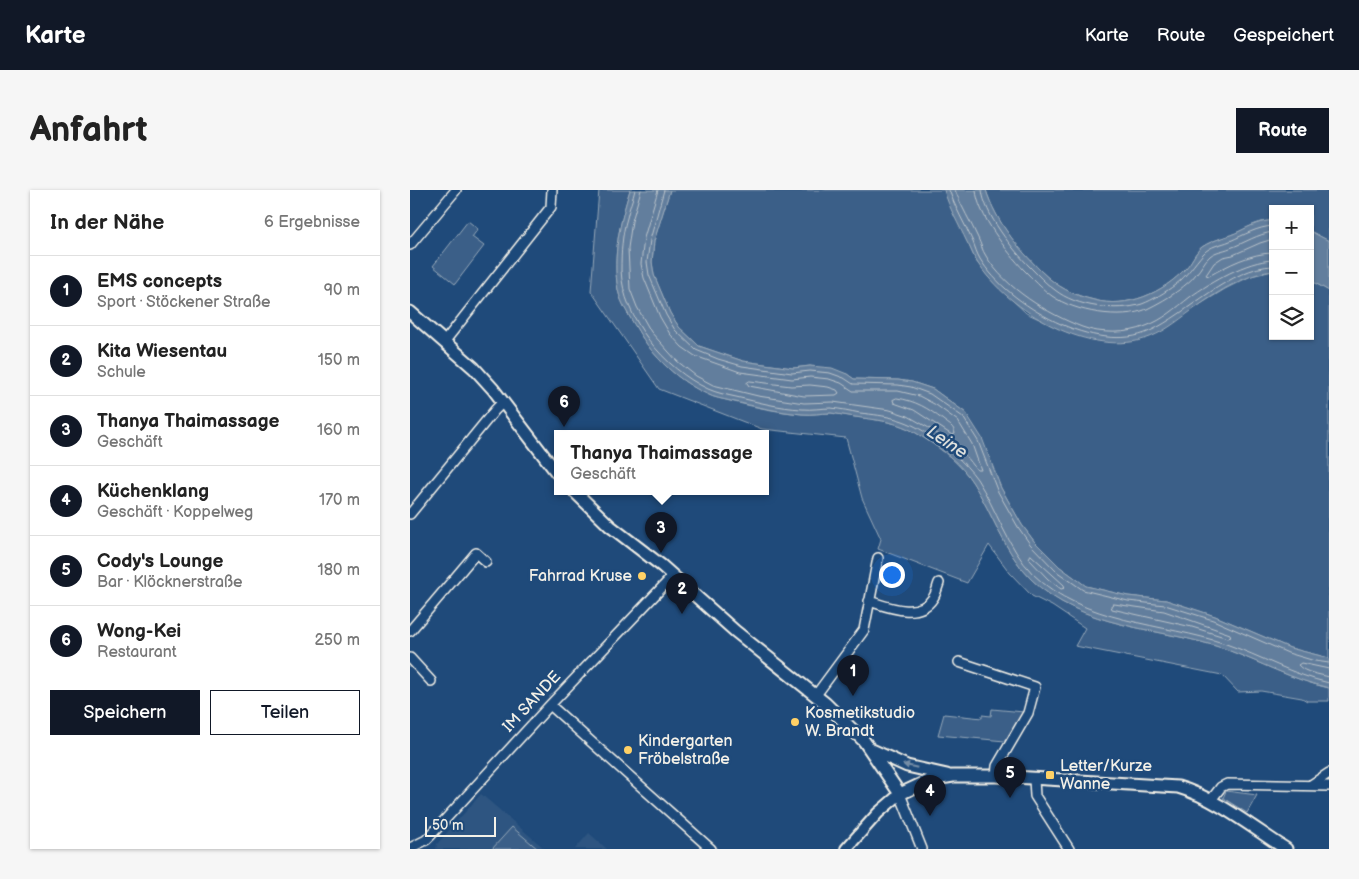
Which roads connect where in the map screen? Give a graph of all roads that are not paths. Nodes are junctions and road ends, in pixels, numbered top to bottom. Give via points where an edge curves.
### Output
1 (456, 190) edge
2 (552, 190) edge
3 (410, 245) edge
4 (410, 312) edge
5 (445, 341) junction
6 (503, 402) junction
7 (554, 469) edge
8 (578, 495) edge
9 (410, 514) edge
10 (878, 558) dead end
11 (486, 562) dead end
12 (673, 576) junction
13 (939, 583) dead end
14 (869, 601) junction
15 (410, 631) edge
16 (410, 658) edge
17 (959, 662) dead end
18 (431, 681) dead end
19 (816, 695) junction
20 (550, 705) junction
21 (870, 749) junction
22 (1329, 773) edge
23 (953, 776) junction
24 (996, 776) junction
25 (1034, 779) junction
26 (1311, 786) junction
27 (1329, 786) edge
28 (900, 794) junction
29 (1210, 800) junction
30 (410, 837) edge
31 (415, 848) edge
32 (711, 849) edge
33 (846, 849) edge
34 (922, 849) edge
35 (1068, 849) edge
36 (1286, 849) edge

1 - 3 street
2 - 5 street via 551,207
4 - 5 main road
5 - 6 main road
6 - 7 main road
6 - 9 street
8 - 12 main road via 610,526
10 - 14 street
11 - 15 street via 476,553
12 - 19 main road via 735,631
12 - 20 street, IM SANDE
13 - 14 street via 934,598 913,610 905,611
14 - 19 street via 864,630
16 - 18 street
17 - 24 street via 1035,687 1028,713 997,766
19 - 21 main road
20 - 31 street, IM SANDE via 431,835
20 - 32 street
23 -> 21 main road via 907,766
21 - 28 main road
22 - 26 street
23 - 24 main road
23 - 28 main road via 930,780
24 - 25 main road
25 - 29 main road via 1178,787
25 - 35 street via 1035,796
26 - 27 street
26 - 29 street via 1227,784
28 - 33 street
28 - 34 street
29 - 36 main road
30 - 31 street

